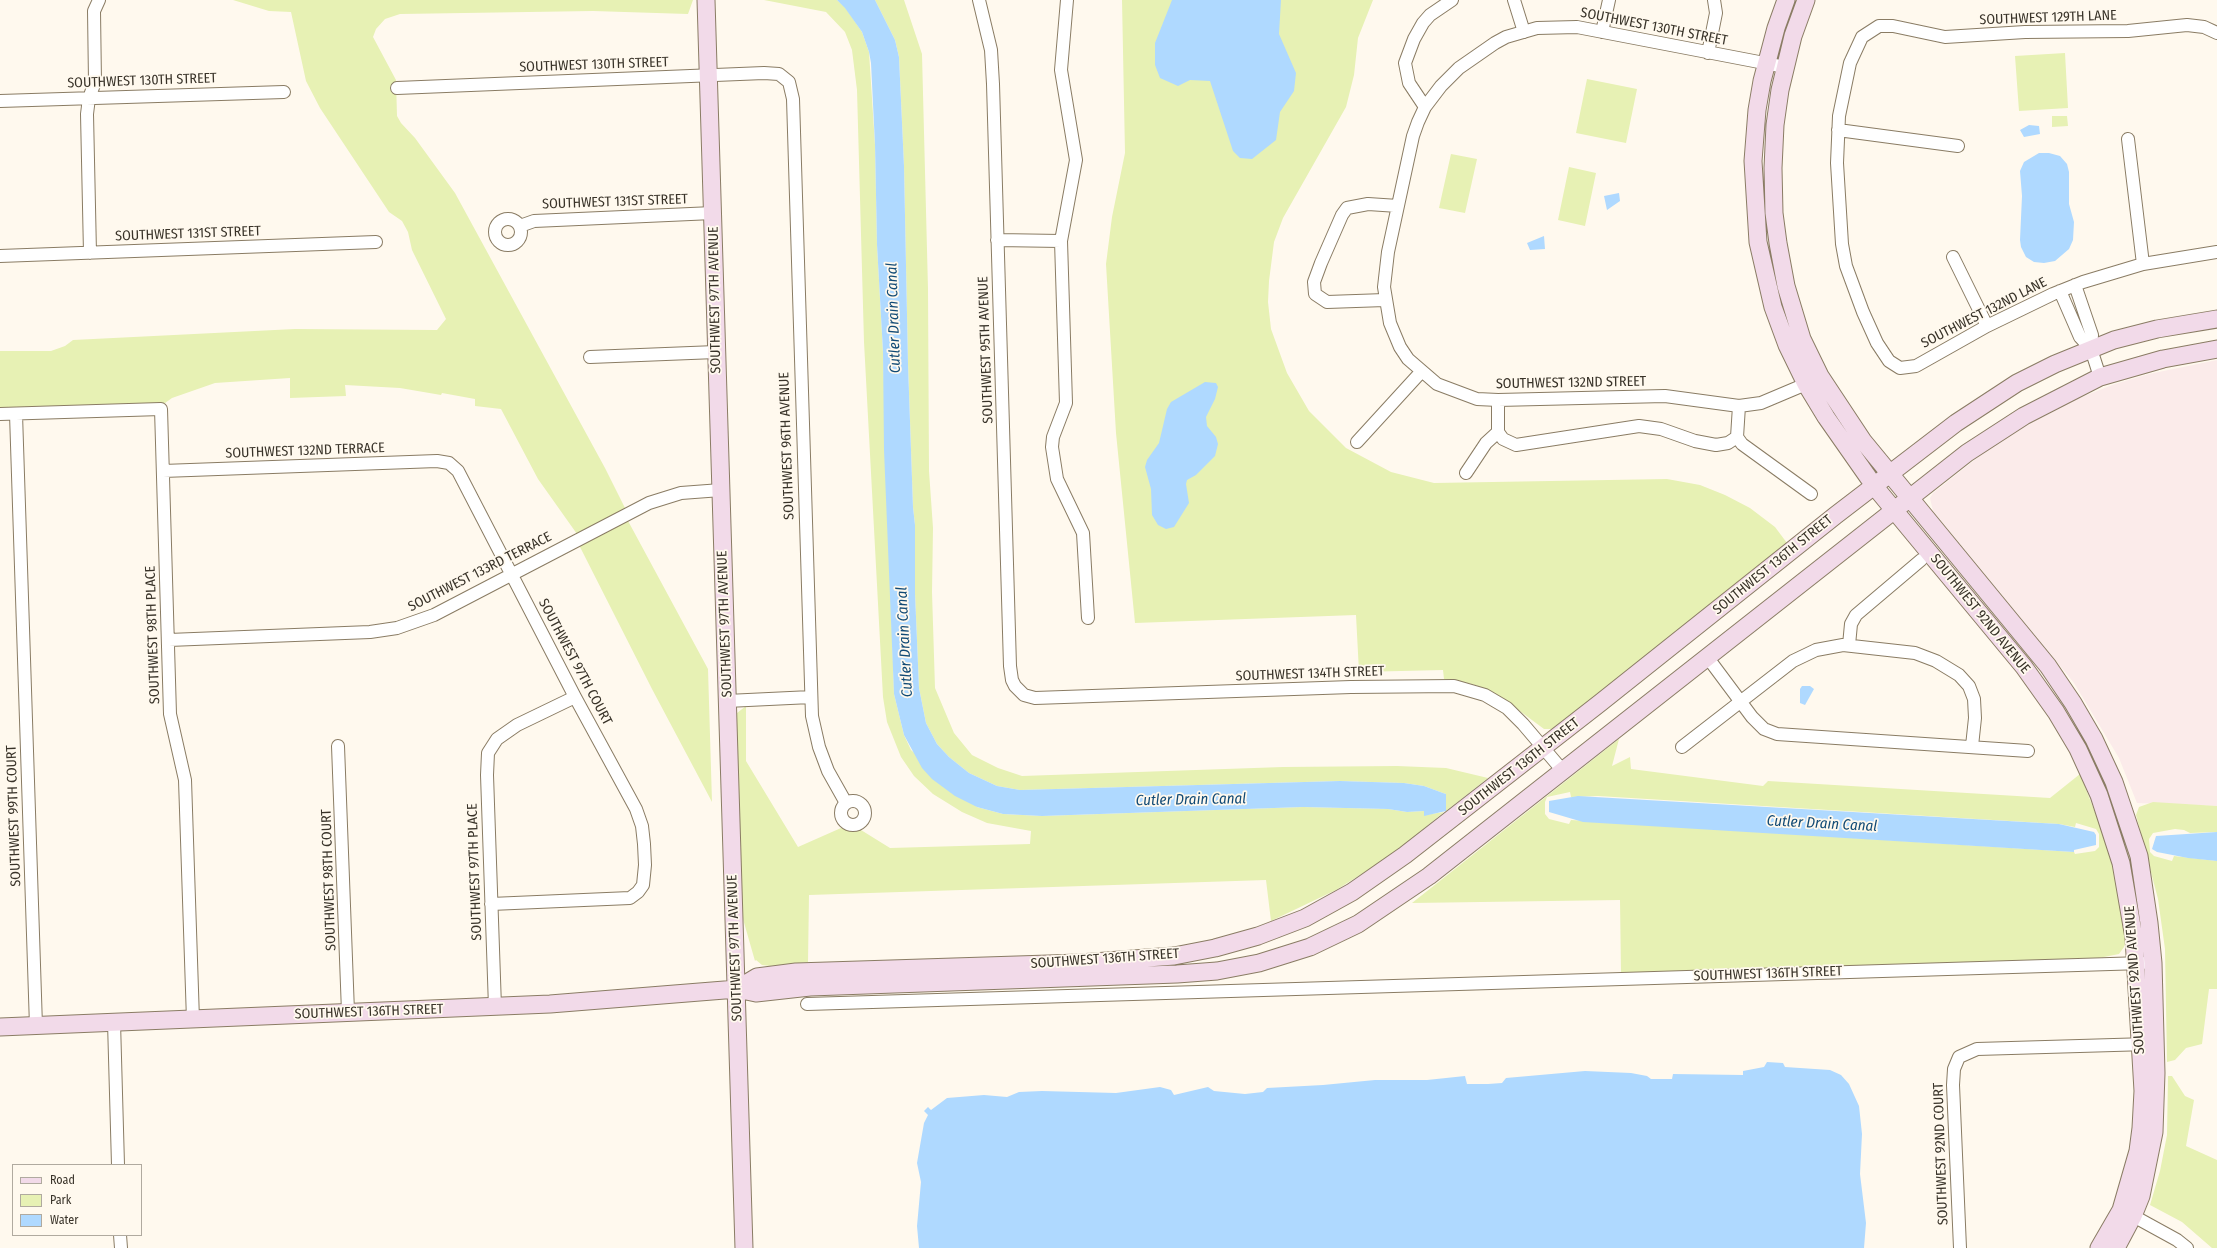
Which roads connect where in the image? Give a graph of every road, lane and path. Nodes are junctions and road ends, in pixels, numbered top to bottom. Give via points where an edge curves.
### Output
1 (99, 0) edge
2 (706, 0) edge
3 (979, 0) edge
4 (1067, 0) edge
5 (1452, 0) edge
6 (1514, 0) edge
7 (1609, 0) edge
8 (1714, 0) edge
9 (1786, 0) edge
10 (1806, 0) edge
11 (1524, 32) junction
12 (1602, 32) junction
13 (2217, 33) edge
14 (1708, 53) junction
15 (1766, 64) junction
16 (1785, 68) junction
17 (708, 76) junction
18 (789, 82) joint
19 (397, 88) dead end
20 (284, 92) dead end
21 (88, 98) junction
22 (0, 101) edge
23 (1425, 108) junction
24 (1838, 130) junction
25 (2128, 139) dead end
26 (1958, 146) dead end
27 (1398, 206) junction
28 (713, 213) junction
29 (1756, 225) junction
30 (520, 226) dead end
31 (1776, 231) junction
32 (997, 240) junction
33 (1061, 241) junction
34 (376, 242) dead end
35 (1758, 242) junction
36 (2217, 252) edge
37 (90, 253) junction
38 (0, 256) edge
39 (1953, 256) dead end
40 (2143, 264) junction
41 (2075, 285) junction
42 (2060, 292) junction
43 (1385, 300) junction
44 (2217, 319) edge
45 (1987, 326) junction
46 (2091, 349) junction
47 (2217, 350) edge
48 (716, 352) junction
49 (590, 358) dead end
50 (1421, 372) junction
51 (2100, 378) junction
52 (1806, 384) junction
53 (1498, 400) junction
54 (1739, 406) junction
55 (0, 414) edge
56 (16, 414) junction
57 (1498, 432) junction
58 (1737, 437) junction
59 (1357, 442) dead end
60 (449, 463) joint
61 (163, 471) junction
62 (1466, 473) dead end
63 (1891, 474) junction
64 (1875, 487) junction
65 (721, 490) junction
66 (1811, 494) dead end
67 (1910, 498) junction
68 (1894, 511) junction
69 (1921, 560) dead end
70 (512, 575) junction
71 (1088, 618) dead end
72 (169, 640) junction
73 (1849, 645) junction
74 (1708, 658) junction
75 (1024, 695) joint
76 (575, 697) junction
77 (811, 697) junction
78 (727, 701) junction
79 (1740, 703) junction
80 (338, 746) dead end
81 (1972, 746) junction
82 (1544, 747) junction
83 (1682, 747) dead end
84 (2028, 751) dead end
85 (1563, 771) junction
86 (846, 803) dead end
87 (491, 904) junction
88 (2135, 963) junction
89 (2152, 963) junction
90 (737, 989) junction
91 (807, 1004) dead end
92 (495, 1007) junction
93 (348, 1012) junction
94 (194, 1020) junction
95 (114, 1022) junction
96 (36, 1026) junction
97 (0, 1027) edge
98 (2147, 1044) junction
99 (118, 1164) edge
100 (2127, 1213) junction
101 (120, 1236) edge
102 (2186, 1247) edge
103 (121, 1248) edge
104 (744, 1248) edge
105 (1960, 1248) edge
106 (2099, 1248) edge
107 (2116, 1248) edge

1 - 21 street via 94,11 95,82
2 - 17 street, SOUTHWEST 97TH AVENUE
3 - 32 street, SOUTHWEST 95TH AVENUE via 991,50
4 - 33 street via 1061,67 1076,160
5 - 23 street via 1423,23 1405,63 1409,83
6 - 11 street
7 - 12 street
8 - 14 street via 1716,13
9 - 15 street, SOUTHWEST 92ND AVENUE
10 - 16 street, SOUTHWEST 92ND AVENUE
11 - 12 street, SOUTHWEST 130TH STREET via 1549,26 1563,26
11 - 23 street, SOUTHWEST 130TH STREET via 1496,43 1459,68 1440,86
12 - 14 street, SOUTHWEST 130TH STREET
13 - 24 street, SOUTHWEST 129TH LANE via 2204,27 2187,25 2128,31 2025,32 1945,37 1893,26 1879,26 1862,37 1855,50 1846,78
14 - 15 street, SOUTHWEST 130TH STREET
15 - 16 street, SOUTHWEST 130TH STREET
15 - 29 street, SOUTHWEST 92ND AVENUE via 1757,110 1754,161
16 - 31 street, SOUTHWEST 92ND AVENUE via 1774,125
17 - 18 street, SOUTHWEST 130TH STREET via 771,73 779,74
17 - 19 street, SOUTHWEST 130TH STREET
17 - 28 street, SOUTHWEST 97TH AVENUE
18 - 77 street, SOUTHWEST 96TH AVENUE via 793,99
20 - 21 street, SOUTHWEST 130TH STREET
21 - 22 street, SOUTHWEST 130TH STREET
21 - 37 street
23 - 27 street, SOUTHWEST 130TH STREET via 1413,136
24 - 26 street
24 - 45 street, SOUTHWEST 132ND LANE via 1836,163 1846,266 1877,343 1891,363 1900,368 1916,366
25 - 40 street
27 - 43 street, SOUTHWEST 132ND STREET via 1386,264
27 - 43 street via 1368,204 1347,208 1342,214 1314,282 1316,294 1327,302
28 - 30 street, SOUTHWEST 131ST STREET via 534,220
28 - 48 street, SOUTHWEST 97TH AVENUE
29 - 31 street
29 - 35 street, SOUTHWEST 92ND AVENUE
31 - 35 street
31 - 63 street, SOUTHWEST 92ND AVENUE via 1802,339 1820,376 1863,441
32 - 33 street
32 - 75 street, SOUTHWEST 95TH AVENUE via 1010,666 1014,683
33 - 71 street via 1066,403 1052,447 1057,479 1083,533
34 - 37 street, SOUTHWEST 131ST STREET
35 - 52 street, SOUTHWEST 92ND AVENUE via 1773,307 1787,345
36 - 40 street, SOUTHWEST 132ND LANE
37 - 38 street, SOUTHWEST 131ST STREET
39 - 45 street
40 - 41 street, SOUTHWEST 132ND LANE
41 - 42 street, SOUTHWEST 132ND LANE
41 - 46 street via 2092,335
42 - 45 street, SOUTHWEST 132ND LANE
42 - 46 street via 2080,337
43 - 50 street, SOUTHWEST 132ND STREET via 1390,323 1400,347
44 - 46 street, SOUTHWEST 136TH STREET via 2157,329
46 - 51 street
46 - 63 street, SOUTHWEST 136TH STREET via 2017,382 1956,423
47 - 51 street, SOUTHWEST 136TH STREET via 2163,359
48 - 49 street
48 - 65 street, SOUTHWEST 97TH AVENUE
50 - 53 street, SOUTHWEST 132ND STREET via 1456,393 1477,399
50 - 59 street
51 - 67 street, SOUTHWEST 136TH STREET via 2024,416 1967,453
52 - 54 street, SOUTHWEST 132ND STREET via 1761,403
52 - 64 street, SOUTHWEST 92ND AVENUE
53 - 54 street, SOUTHWEST 132ND STREET via 1665,396
53 - 57 street
54 - 58 street
55 - 56 street, SOUTHWEST 98TH PLACE
56 - 61 street, SOUTHWEST 98TH PLACE via 161,409
56 - 96 street, SOUTHWEST 99TH COURT
57 - 58 street via 1503,439 1516,445 1639,426 1661,429 1695,441 1716,445 1728,443
57 - 62 street via 1486,443
58 - 66 street via 1742,444
60 - 61 street, SOUTHWEST 132ND TERRACE via 424,461
60 - 70 street, SOUTHWEST 97TH COURT via 461,475
61 - 72 street, SOUTHWEST 98TH PLACE
63 - 64 street, SOUTHWEST 136TH STREET
63 - 67 street, SOUTHWEST 92ND AVENUE
64 - 68 street, SOUTHWEST 92ND AVENUE
64 - 82 street, SOUTHWEST 136TH STREET via 1836,515
65 - 70 street, SOUTHWEST 133RD TERRACE via 687,492 662,498
65 - 78 street, SOUTHWEST 97TH AVENUE
67 - 68 street, SOUTHWEST 136TH STREET
67 - 89 street, SOUTHWEST 92ND AVENUE via 2048,666 2094,739 2114,782 2139,856
68 - 74 street, SOUTHWEST 136TH STREET
68 - 88 street, SOUTHWEST 92ND AVENUE via 2028,672 2059,716 2078,749 2103,805 2116,846 2130,908
69 - 73 street via 1856,615 1851,622
70 - 72 street, SOUTHWEST 133RD TERRACE via 421,621 393,629
70 - 76 street, SOUTHWEST 97TH COURT
72 - 94 street, SOUTHWEST 98TH PLACE via 172,726 185,780
73 - 79 street via 1821,648 1799,657
73 - 81 street via 1915,653 1936,661 1959,675 1969,686 1974,699
74 - 79 street
74 - 85 street, SOUTHWEST 136TH STREET
75 - 82 street, SOUTHWEST 134TH STREET via 1044,698 1447,686 1473,691 1500,704
76 - 87 street, SOUTHWEST 97TH PLACE via 517,726 497,739 488,753
76 - 87 street, SOUTHWEST 97TH COURT via 639,817 645,865 643,885 636,895 623,900
77 - 78 street
77 - 86 street, SOUTHWEST 96TH AVENUE via 812,716 819,747 833,782
78 - 90 street, SOUTHWEST 97TH AVENUE
79 - 81 street via 1764,729 1777,734
79 - 83 street
80 - 93 street, SOUTHWEST 98TH COURT
81 - 84 street
82 - 85 street, SOUTHWEST 134TH STREET
82 - 90 street, SOUTHWEST 136TH STREET via 1405,855 1352,892 1305,918 1258,936 1215,948 1135,960 796,972 757,977
85 - 90 street, SOUTHWEST 136TH STREET via 1429,876 1358,924 1310,947 1258,963 1217,971 1177,974 818,987 756,994
87 - 92 street, SOUTHWEST 97TH PLACE
88 - 89 street, SOUTHWEST 136TH STREET
88 - 91 street, SOUTHWEST 136TH STREET
88 - 98 street, SOUTHWEST 92ND AVENUE
89 - 98 street, SOUTHWEST 92ND AVENUE
90 - 92 street, SOUTHWEST 136TH STREET
90 - 104 street, SOUTHWEST 97TH AVENUE
92 - 93 street, SOUTHWEST 136TH STREET
93 - 94 street, SOUTHWEST 136TH STREET
94 - 95 street, SOUTHWEST 136TH STREET
95 - 96 street, SOUTHWEST 136TH STREET
95 - 99 street
96 - 97 street, SOUTHWEST 136TH STREET
98 - 100 street, SOUTHWEST 92ND AVENUE via 2141,1128
98 - 105 street, SOUTHWEST 92ND COURT via 1977,1049 1964,1053 1957,1059 1953,1084
100 - 102 street
100 - 106 street, SOUTHWEST 92ND AVENUE
100 - 107 street, SOUTHWEST 92ND AVENUE
101 - 103 street

